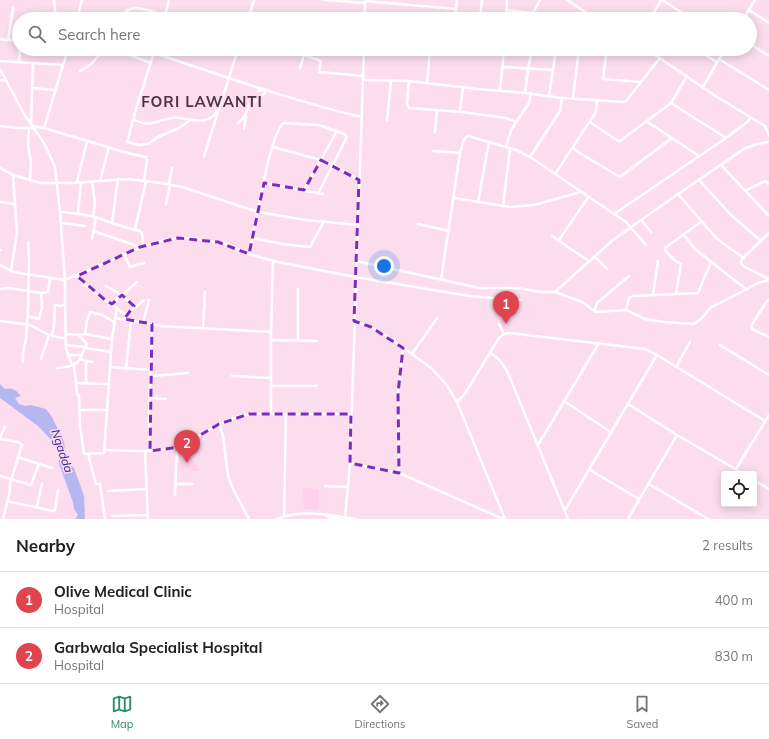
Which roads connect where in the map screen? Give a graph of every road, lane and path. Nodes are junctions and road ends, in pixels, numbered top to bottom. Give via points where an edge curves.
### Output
1 (54, 0) edge
2 (82, 0) edge
3 (170, 0) edge
4 (254, 0) edge
5 (324, 0) edge
6 (457, 0) edge
7 (482, 0) edge
8 (507, 0) edge
9 (540, 0) edge
10 (567, 0) edge
11 (661, 0) edge
12 (755, 0) edge
13 (365, 1) edge
14 (13, 8) dead end
15 (456, 9) junction
16 (506, 10) joint
17 (749, 10) joint
18 (12, 12) edge
19 (55, 12) edge
20 (78, 12) edge
21 (125, 12) edge
22 (152, 12) edge
23 (166, 12) edge
24 (250, 12) edge
25 (365, 12) edge
26 (456, 12) edge
27 (481, 12) edge
28 (524, 12) edge
29 (534, 12) edge
30 (584, 12) edge
31 (654, 12) edge
32 (681, 12) edge
33 (752, 12) edge
34 (12, 14) edge
35 (757, 15) edge
36 (769, 22) edge
37 (0, 39) edge
38 (8, 40) junction
39 (12, 40) edge
40 (757, 48) edge
41 (20, 56) edge
42 (66, 56) edge
43 (100, 56) edge
44 (129, 56) edge
45 (153, 56) edge
46 (163, 56) edge
47 (236, 56) edge
48 (304, 56) edge
49 (307, 56) edge
50 (364, 56) edge
51 (429, 56) edge
52 (505, 56) edge
53 (531, 56) edge
54 (555, 56) edge
55 (578, 56) edge
56 (606, 56) edge
57 (657, 56) edge
58 (708, 56) edge
59 (721, 56) edge
60 (769, 56) edge
61 (660, 58) junction
62 (0, 61) edge
63 (718, 61) junction
64 (19, 63) junction
65 (33, 63) junction
66 (151, 63) junction
67 (63, 65) junction
68 (504, 67) junction
69 (300, 68) dead end
70 (0, 69) edge
71 (528, 69) junction
72 (553, 70) junction
73 (80, 71) dead end
74 (687, 76) junction
75 (229, 77) junction
76 (364, 78) junction
77 (0, 80) edge
78 (6, 81) junction
79 (391, 81) junction
80 (409, 82) junction
81 (642, 82) junction
82 (427, 84) junction
83 (464, 87) junction
84 (703, 87) junction
85 (32, 88) junction
86 (55, 90) junction
87 (267, 90) junction
88 (769, 90) edge
89 (258, 91) dead end
90 (500, 91) junction
91 (525, 93) junction
92 (531, 93) junction
93 (549, 96) junction
94 (562, 98) junction
95 (572, 98) junction
96 (597, 100) junction
97 (671, 103) junction
98 (221, 106) junction
99 (437, 110) junction
100 (247, 112) junction
101 (460, 112) junction
102 (361, 117) junction
103 (751, 118) junction
104 (133, 119) junction
105 (189, 120) junction
106 (387, 120) dead end
107 (646, 121) junction
108 (516, 122) junction
109 (590, 122) junction
110 (238, 123) dead end
111 (31, 124) junction
112 (0, 126) edge
113 (29, 128) junction
114 (35, 128) junction
115 (44, 128) junction
116 (244, 129) dead end
117 (337, 131) junction
118 (435, 132) dead end
119 (769, 136) edge
120 (672, 138) junction
121 (726, 138) junction
122 (87, 141) junction
123 (489, 142) junction
124 (769, 142) edge
125 (109, 147) junction
126 (273, 147) junction
127 (506, 147) junction
128 (510, 148) junction
129 (573, 148) junction
130 (433, 151) dead end
131 (460, 153) junction
132 (204, 156) dead end
133 (699, 156) junction
134 (530, 157) junction
135 (321, 160) junction
136 (334, 165) junction
137 (721, 165) junction
138 (0, 168) edge
139 (172, 168) dead end
140 (555, 174) junction
141 (13, 175) junction
142 (118, 179) junction
143 (359, 180) junction
144 (699, 180) junction
145 (769, 180) edge
146 (30, 181) junction
147 (92, 181) junction
148 (100, 181) junction
149 (145, 181) junction
150 (765, 181) junction
151 (77, 182) junction
152 (81, 182) junction
153 (57, 183) junction
154 (264, 183) junction
155 (169, 184) junction
156 (769, 184) edge
157 (304, 190) junction
158 (745, 191) junction
159 (319, 192) junction
160 (582, 192) junction
161 (323, 194) dead end
162 (678, 194) junction
163 (589, 196) junction
164 (454, 198) junction
165 (0, 202) edge
166 (478, 202) junction
167 (15, 204) junction
168 (166, 204) dead end
169 (503, 206) junction
170 (60, 212) junction
171 (258, 212) junction
172 (78, 213) junction
173 (614, 214) junction
174 (769, 216) edge
175 (95, 217) junction
176 (641, 220) junction
177 (324, 221) junction
178 (702, 221) junction
179 (61, 223) junction
180 (112, 223) junction
181 (418, 224) dead end
182 (358, 225) junction
183 (85, 226) dead end
184 (630, 227) junction
185 (135, 230) junction
186 (93, 231) junction
187 (449, 231) junction
188 (651, 232) dead end
189 (769, 233) edge
190 (684, 235) junction
191 (552, 236) dead end
192 (253, 238) junction
193 (92, 239) dead end
194 (559, 240) junction
195 (761, 241) junction
196 (28, 242) dead end
197 (646, 245) dead end
198 (142, 247) junction
199 (124, 254) junction
200 (250, 254) junction
201 (595, 257) junction
202 (744, 258) junction
203 (274, 261) junction
204 (356, 261) junction
205 (658, 261) dead end
206 (590, 262) junction
207 (711, 262) junction
208 (144, 263) dead end
209 (0, 265) edge
210 (607, 269) dead end
211 (11, 271) junction
212 (29, 275) junction
213 (77, 276) junction
214 (630, 276) dead end
215 (355, 277) junction
216 (50, 278) junction
217 (769, 279) edge
218 (65, 280) junction
219 (441, 280) junction
220 (137, 282) dead end
221 (106, 286) dead end
222 (0, 289) edge
223 (298, 289) dead end
224 (747, 290) junction
225 (28, 292) junction
226 (205, 292) dead end
227 (555, 292) junction
228 (41, 294) junction
229 (676, 294) junction
230 (122, 295) junction
231 (652, 295) junction
232 (769, 299) edge
233 (144, 300) dead end
234 (148, 300) dead end
235 (521, 300) dead end
236 (65, 304) junction
237 (112, 304) junction
238 (117, 307) junction
239 (135, 307) junction
240 (626, 310) junction
241 (596, 312) junction
242 (126, 315) junction
243 (27, 316) junction
244 (436, 318) dead end
245 (124, 319) junction
246 (115, 320) junction
247 (0, 321) edge
248 (131, 321) junction
249 (354, 322) junction
250 (143, 323) junction
251 (152, 324) junction
252 (499, 324) dead end
253 (26, 325) junction
254 (203, 328) junction
255 (271, 332) junction
256 (66, 334) junction
257 (85, 334) junction
258 (504, 334) junction
259 (51, 335) junction
260 (79, 336) junction
261 (769, 337) edge
262 (66, 339) junction
263 (112, 339) junction
264 (271, 340) junction
265 (298, 340) junction
266 (316, 341) dead end
267 (690, 342) dead end
268 (599, 343) junction
269 (66, 345) junction
270 (720, 345) dead end
271 (85, 348) junction
272 (403, 348) junction
273 (112, 352) junction
274 (490, 353) junction
275 (412, 354) junction
276 (68, 355) junction
277 (81, 355) junction
278 (657, 355) junction
279 (41, 359) dead end
280 (80, 359) junction
281 (86, 361) junction
282 (23, 362) dead end
283 (92, 362) dead end
284 (72, 365) junction
285 (111, 367) junction
286 (676, 367) junction
287 (57, 368) dead end
288 (126, 369) junction
289 (151, 370) junction
290 (188, 373) dead end
291 (769, 375) edge
292 (151, 376) junction
293 (232, 376) dead end
294 (271, 378) junction
295 (76, 383) junction
296 (86, 383) junction
297 (109, 384) junction
298 (271, 386) junction
299 (317, 386) dead end
300 (150, 398) junction
301 (166, 399) dead end
302 (564, 401) junction
303 (457, 402) junction
304 (628, 404) junction
305 (79, 410) junction
306 (107, 410) junction
307 (271, 414) junction
308 (286, 414) junction
309 (351, 414) junction
310 (769, 415) edge
311 (765, 421) junction
312 (219, 424) junction
313 (5, 426) dead end
314 (612, 433) junction
315 (677, 435) junction
316 (0, 439) edge
317 (538, 446) junction
318 (178, 447) junction
319 (104, 450) junction
320 (150, 450) junction
321 (145, 451) junction
322 (88, 454) junction
323 (18, 457) junction
324 (350, 463) junction
325 (39, 464) junction
326 (52, 468) dead end
327 (736, 469) junction
328 (590, 470) junction
329 (739, 471) edge
330 (399, 473) junction
331 (0, 476) edge
332 (11, 480) junction
333 (757, 482) edge
334 (42, 484) dead end
335 (176, 484) junction
336 (193, 484) dead end
337 (649, 484) junction
338 (325, 486) dead end
339 (348, 487) junction
340 (146, 489) junction
341 (769, 489) edge
342 (58, 490) dead end
343 (108, 491) dead end
344 (175, 495) dead end
345 (639, 499) junction
346 (7, 501) junction
347 (37, 506) junction
348 (565, 510) junction
349 (294, 514) junction
350 (148, 515) junction
351 (112, 516) dead end
352 (284, 516) junction
353 (345, 518) edge
354 (3, 519) edge
355 (105, 519) edge
356 (148, 519) edge
357 (249, 519) edge
358 (276, 519) edge
359 (341, 519) edge
360 (355, 519) edge
361 (504, 519) edge
362 (568, 519) edge
363 (628, 519) edge
364 (708, 519) edge

1 - 19 street
2 - 20 street
3 - 23 street
4 - 24 street
5 - 13 street
6 - 15 street
7 - 27 street
8 - 16 street
9 - 29 street
10 - 30 street
11 - 31 street
11 - 32 street
12 - 17 street
13 - 15 street
13 - 25 street
14 - 18 street
15 - 26 street
16 - 28 street
17 - 33 street
21 - 22 street via 137,6
34 - 38 street
35 - 36 street
37 - 38 street
38 - 39 street
40 - 60 street
41 - 64 street
42 - 67 street
43 - 73 street
44 - 66 street
45 - 66 street
46 - 75 street
47 - 75 street
48 - 69 street
49 - 76 street via 321,61 319,72
50 - 76 street
51 - 82 street
52 - 68 street
53 - 71 street
54 - 72 street
55 - 95 street
56 - 81 street via 603,79
57 - 61 street
58 - 63 street
59 - 63 street
61 - 74 street
61 - 81 street
62 - 64 street
63 - 84 street
63 - 88 street
64 - 65 street
65 - 67 street
65 - 85 street
66 - 104 street
67 - 86 street
68 - 71 street
68 - 90 street
70 - 78 street
71 - 72 street
71 - 91 street
72 - 93 street
74 - 84 street
74 - 97 street
75 - 87 street
75 - 98 street
76 - 79 street
76 - 102 street
77 - 78 street
78 - 111 street
79 - 80 street
79 - 106 street
80 - 82 street
80 - 99 street via 407,106
81 - 96 street via 624,102
82 - 83 street
83 - 90 street
83 - 101 street
84 - 103 street
85 - 86 street
85 - 111 street
86 - 115 street
87 - 89 street
87 - 100 street via 249,105
87 - 102 street
90 - 91 street
91 - 92 street
92 - 93 street
92 - 108 street via 529,103
93 - 94 street
94 - 95 street
94 - 134 street via 560,111
95 - 96 street
96 - 109 street via 596,112
97 - 107 street
97 - 121 street
98 - 105 street via 215,116 208,120
98 - 132 street
99 - 101 street
99 - 118 street
100 - 110 street
100 - 116 street
101 - 108 street via 506,118
102 - 143 street
103 - 119 street via 765,126
103 - 121 street
104 - 105 street via 153,124 172,118
104 - 105 street via 127,142 140,146 180,128
107 - 109 street via 620,141
107 - 120 street
108 - 127 street
109 - 129 street
111 - 114 street
111 - 115 street
112 - 113 street
113 - 114 street
113 - 146 street
114 - 153 street via 50,154
115 - 122 street
117 - 126 street via 319,125 284,122 280,126
117 - 135 street
117 - 136 street via 347,137
120 - 129 street via 620,177
120 - 133 street
121 - 133 street
122 - 125 street
122 - 151 street
123 - 127 street
123 - 131 street via 466,137
123 - 166 street
124 - 137 street via 744,149
125 - 148 street
125 - 149 street via 146,158
126 - 135 street
126 - 154 street
127 - 128 street
128 - 134 street
128 - 169 street
129 - 140 street
130 - 131 street
131 - 164 street
133 - 173 street
134 - 140 street
135 - 136 street
135 - 157 street
136 - 143 street
136 - 159 street
137 - 144 street
137 - 158 street
138 - 141 street
139 - 155 street
140 - 160 street
141 - 146 street
141 - 167 street
142 - 148 street
142 - 149 street
142 - 180 street
143 - 182 street
144 - 162 street
144 - 195 street via 731,215
145 - 150 street
146 - 153 street
147 - 148 street
147 - 152 street
147 - 175 street
149 - 155 street
149 - 185 street
150 - 156 street
150 - 158 street
151 - 152 street
151 - 153 street
152 - 172 street
153 - 170 street
154 - 157 street
154 - 171 street
155 - 168 street
155 - 171 street
157 - 159 street
158 - 174 street
159 - 161 street
160 - 163 street
160 - 169 street via 534,205
162 - 176 street
162 - 178 street
163 - 173 street
163 - 194 street
164 - 166 street
164 - 187 street
165 - 167 street
166 - 169 street
167 - 211 street via 17,232
170 - 172 street
170 - 179 street
171 - 177 street
171 - 192 street
172 - 175 street
173 - 184 street
175 - 180 street
175 - 186 street
176 - 184 street
176 - 188 street
177 - 182 street
177 - 192 street via 310,247
178 - 190 street
178 - 202 street via 717,239
179 - 183 street
179 - 218 street
180 - 185 street
181 - 187 street
182 - 204 street
184 - 197 street
184 - 201 street
185 - 198 street via 142,233
186 - 193 street
186 - 198 street
187 - 219 street
189 - 195 street
190 - 207 street via 695,249
190 - 229 street via 665,248 674,260 681,264
191 - 194 street
192 - 200 street
194 - 206 street
195 - 202 street
196 - 212 street
198 - 199 street
198 - 200 street via 164,240 192,238 227,244
199 - 208 street via 130,267
199 - 213 street
200 - 203 street
201 - 206 street
201 - 210 street
202 - 217 street via 741,263 744,266
203 - 215 street
203 - 255 street
204 - 215 street
204 - 219 street
205 - 231 street
206 - 227 street
207 - 224 street
207 - 229 street via 699,292
209 - 211 street
211 - 212 street
212 - 216 street
212 - 225 street
213 - 218 street
213 - 237 street via 93,293
214 - 241 street via 597,304
215 - 235 street via 469,296
215 - 249 street
216 - 218 street
216 - 228 street via 48,292
217 - 224 street
218 - 236 street
219 - 227 street via 486,289 518,288
220 - 230 street
221 - 230 street
222 - 225 street
223 - 265 street
224 - 240 street via 711,307 694,324 645,319
225 - 228 street
225 - 243 street
226 - 254 street
227 - 241 street via 582,302
228 - 243 street via 40,319
229 - 231 street
230 - 237 street
230 - 239 street
231 - 240 street via 631,297
232 - 261 street via 751,326 752,329
233 - 239 street
234 - 250 street
236 - 256 street
236 - 259 street via 55,305
237 - 238 street
238 - 242 street
238 - 246 street
239 - 242 street
240 - 241 street
242 - 245 street
243 - 253 street
244 - 275 street
245 - 246 street
245 - 248 street
246 - 257 street via 90,312
246 - 263 street
247 - 253 street
248 - 250 street
248 - 288 street
249 - 272 street via 371,327
249 - 309 street
250 - 251 street
251 - 254 street
251 - 289 street
252 - 258 street
253 - 259 street
253 - 282 street
254 - 255 street
255 - 264 street
256 - 260 street
256 - 262 street
257 - 260 street
257 - 263 street
258 - 268 street
258 - 274 street
259 - 262 street
259 - 279 street
260 - 271 street via 87,344
262 - 269 street
263 - 273 street
264 - 265 street
264 - 294 street
265 - 266 street
267 - 286 street
268 - 278 street via 645,349
268 - 302 street
269 - 271 street
269 - 276 street
270 - 291 street
271 - 273 street
271 - 277 street
272 - 275 street
272 - 330 street via 398,393
273 - 285 street
274 - 303 street
274 - 317 street via 495,355 508,372
275 - 303 street via 431,368 446,384
276 - 277 street
276 - 284 street
277 - 280 street
278 - 286 street
278 - 304 street
280 - 281 street
280 - 284 street
281 - 283 street
281 - 296 street
284 - 287 street
284 - 295 street
285 - 288 street
285 - 297 street
286 - 311 street
288 - 289 street
289 - 292 street
290 - 292 street
292 - 300 street
293 - 294 street
294 - 298 street
295 - 296 street
295 - 305 street
296 - 297 street
297 - 306 street
298 - 299 street
298 - 307 street
300 - 301 street
300 - 320 street
302 - 314 street
302 - 317 street
303 - 361 street
304 - 314 street
304 - 315 street
305 - 306 street
305 - 322 street via 83,453
306 - 319 street
307 - 308 street
307 - 312 street via 249,414
308 - 309 street
308 - 352 street
309 - 324 street
310 - 311 street
311 - 327 street
312 - 318 street
312 - 357 street via 228,476
313 - 316 street
314 - 328 street
315 - 327 street
315 - 337 street
316 - 323 street via 22,445
317 - 348 street
318 - 320 street
318 - 335 street
319 - 321 street
319 - 322 street
320 - 321 street
321 - 340 street
322 - 355 street via 96,484 100,484
323 - 325 street
323 - 332 street
324 - 330 street
324 - 339 street
325 - 326 street
325 - 332 street via 31,485
327 - 329 street
328 - 345 street
328 - 348 street
330 - 361 street
331 - 332 street
332 - 346 street
333 - 341 street
334 - 347 street
335 - 336 street
335 - 344 street
337 - 345 street
337 - 364 street
338 - 339 street
339 - 353 street
340 - 343 street
340 - 350 street
342 - 347 street via 55,510
345 - 363 street
346 - 347 street
346 - 354 street
348 - 362 street
349 - 352 street
349 - 353 street via 310,513
349 - 359 street
350 - 351 street
350 - 356 street
352 - 358 street
353 - 360 street

